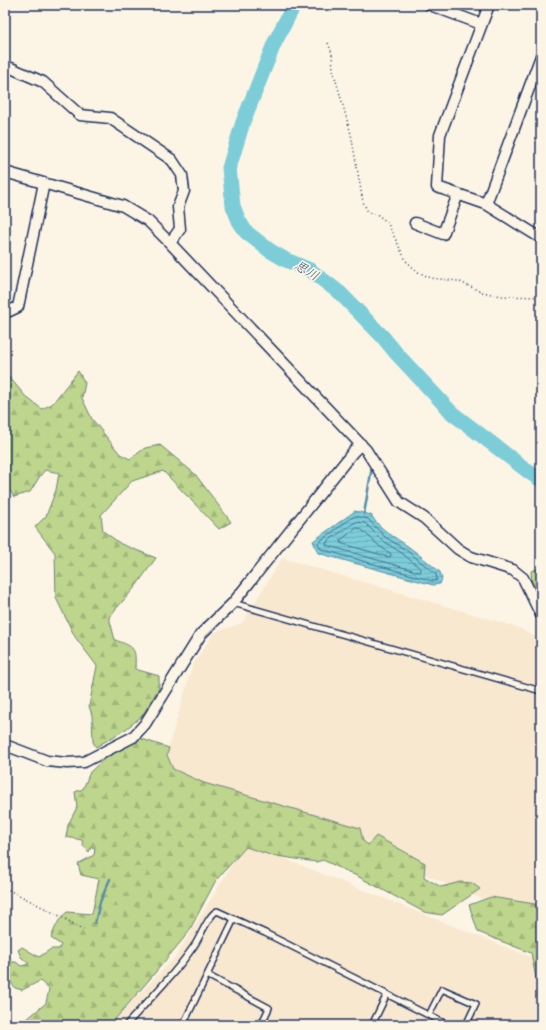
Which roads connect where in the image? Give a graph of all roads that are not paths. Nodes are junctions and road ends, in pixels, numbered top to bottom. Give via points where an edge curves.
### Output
1 (430, 5) edge
2 (489, 5) edge
3 (482, 24) junction
4 (541, 56) edge
5 (5, 67) edge
6 (5, 172) edge
7 (44, 183) junction
8 (458, 194) junction
9 (486, 204) junction
10 (415, 223) dead end
11 (541, 238) edge
12 (170, 243) junction
13 (5, 313) edge
14 (361, 444) junction
15 (233, 603) junction
16 (541, 615) edge
17 (541, 691) edge
18 (5, 745) edge
19 (234, 919) junction
20 (207, 975) junction
21 (387, 994) junction
22 (429, 1015) junction
23 (126, 1025) edge
24 (183, 1025) edge
25 (261, 1025) edge
26 (372, 1025) edge
27 (448, 1025) edge
28 (466, 1025) edge

1 - 3 street
2 - 3 street
3 - 8 street via 440,135 437,187
4 - 9 street
5 - 12 street via 43,82 80,115 110,118 172,160 182,175 184,191 178,207 180,229
6 - 7 street
7 - 12 street via 123,206 148,222
7 - 13 street via 18,307
8 - 9 street
8 - 10 street via 443,234
9 - 11 street
12 - 14 street
14 - 15 street
14 - 16 street via 399,502 424,518 471,558 513,570 523,578
15 - 17 lane
15 - 18 street via 201,634 145,724 133,737 84,762 47,761
19 - 20 lane
19 - 21 lane
19 - 23 lane via 215,912 194,946 167,981
20 - 24 lane
20 - 25 lane via 269,1008
21 - 22 lane
21 - 26 lane
22 - 27 lane
22 - 28 lane via 442,989 476,1004

